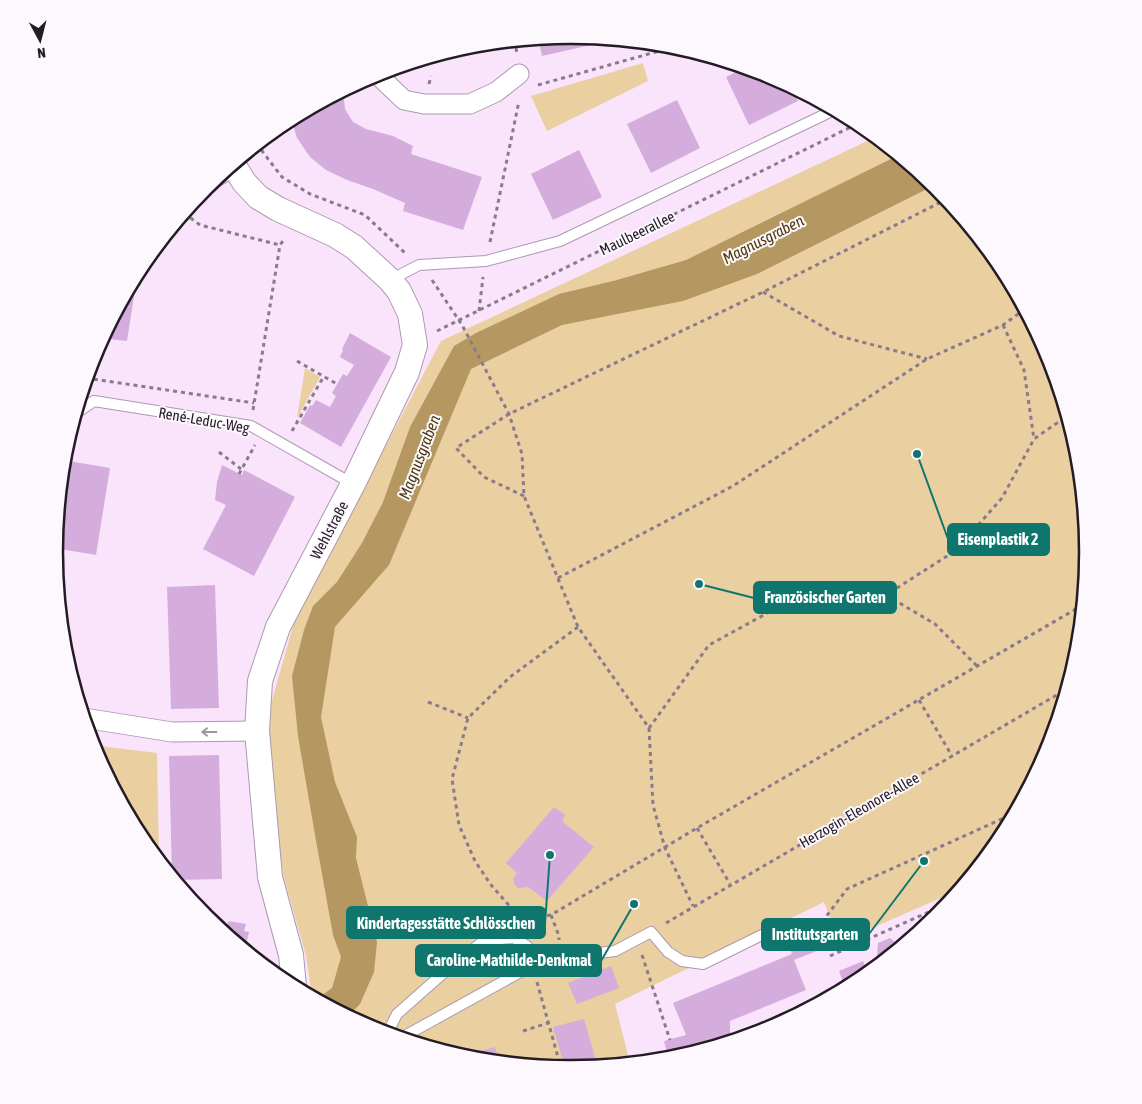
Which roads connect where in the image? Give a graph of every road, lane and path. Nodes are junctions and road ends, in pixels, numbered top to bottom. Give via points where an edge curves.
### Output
1 (657, 52) edge
2 (383, 80) edge
3 (524, 81) joint
4 (520, 97) dead end
5 (828, 113) dead end
6 (850, 127) edge
7 (261, 149) edge
8 (236, 170) edge
9 (282, 177) dead end
10 (940, 203) edge
11 (189, 217) edge
12 (298, 218) junction
13 (280, 245) junction
14 (486, 261) junction
15 (390, 280) junction
16 (763, 292) junction
17 (479, 311) junction
18 (1019, 313) edge
19 (462, 325) dead end
20 (1003, 325) junction
21 (415, 345) junction
22 (927, 359) junction
23 (297, 361) dead end
24 (324, 376) junction
25 (94, 379) edge
26 (337, 384) dead end
27 (254, 403) junction
28 (84, 408) edge
29 (508, 414) junction
30 (1062, 420) edge
31 (251, 426) junction
32 (262, 432) junction
33 (1034, 439) junction
34 (285, 441) junction
35 (219, 452) dead end
36 (241, 469) junction
37 (240, 474) dead end
38 (353, 484) junction
39 (524, 496) junction
40 (558, 578) junction
41 (886, 595) junction
42 (1076, 608) edge
43 (578, 627) junction
44 (977, 666) junction
45 (1059, 694) edge
46 (919, 700) junction
47 (428, 702) dead end
48 (468, 718) junction
49 (91, 719) edge
50 (649, 728) junction
51 (257, 731) junction
52 (952, 756) junction
53 (1004, 818) edge
54 (697, 828) junction
55 (665, 848) junction
56 (730, 884) junction
57 (693, 906) junction
58 (929, 912) edge
59 (551, 915) junction
60 (822, 922) dead end
61 (651, 932) junction
62 (768, 932) dead end
63 (636, 941) junction
64 (830, 956) dead end
65 (558, 958) junction
66 (533, 965) junction
67 (292, 977) edge
68 (548, 1023) junction
69 (390, 1027) edge
70 (522, 1030) dead end
71 (409, 1033) edge
72 (670, 1040) dead end
73 (559, 1060) edge

1 - 3 path
2 - 3 street via 404,100 424,104 470,104
4 - 14 path
5 - 14 lane, Maulbeerallee via 560,241
6 - 17 path, Maulbeerallee
7 - 9 path
8 - 12 street, Wehlstraße via 258,197
10 - 16 path
11 - 13 path via 200,225
12 - 13 path
12 - 15 street, Wehlstraße via 354,247
13 - 27 path
14 - 15 lane, Maulbeerallee via 419,265
14 - 17 path
15 - 21 street, Wehlstraße via 410,314
16 - 22 path via 839,336
16 - 29 path
17 - 21 path, Maulbeerallee via 439,329
18 - 20 path
19 - 29 path
20 - 22 path
20 - 33 path via 1024,370
21 - 38 street, Wehlstraße via 407,372
22 - 40 path via 733,486
23 - 24 path
24 - 26 path
24 - 34 path
25 - 27 path
27 - 31 path
28 - 31 lane, René-Leduc-Weg via 94,401
29 - 39 path via 522,454
29 - 39 path via 456,448 484,477
30 - 33 path
31 - 32 lane, René-Leduc-Weg
32 - 34 lane, René-Leduc-Weg
32 - 36 path
33 - 41 path via 1002,498 955,551
34 - 38 lane, René-Leduc-Weg
35 - 36 path
36 - 37 path
38 - 51 street, Wehlstraße via 278,627 260,681
39 - 40 path
40 - 43 path
41 - 44 path via 935,624
41 - 50 path via 793,599 709,645
42 - 44 path
43 - 48 path via 510,677
43 - 50 path
44 - 46 path
45 - 52 path, Herzogin-Eleonore-Allee
46 - 52 path
46 - 54 path
47 - 48 path
48 - 59 path via 452,779 459,825 475,861 491,886 520,918
51 -> 49 street via 172,732
50 - 55 path via 653,805
51 - 67 street, Wehlstraße via 270,877 291,955
52 - 56 path, Herzogin-Eleonore-Allee
53 - 60 path via 847,889
54 - 55 path
54 - 56 path
55 - 57 path
55 - 59 path
56 - 57 path, Herzogin-Eleonore-Allee
57 - 61 path, Herzogin-Eleonore-Allee
58 - 64 path
59 - 65 path via 559,936
61 - 62 lane via 668,952 682,961 703,964
61 - 63 lane
63 - 65 lane via 615,951
63 - 72 path
65 - 66 lane
66 - 68 path
66 - 69 lane via 526,946 514,938 486,940 397,1014
66 - 71 lane
68 - 70 path
68 - 73 path

